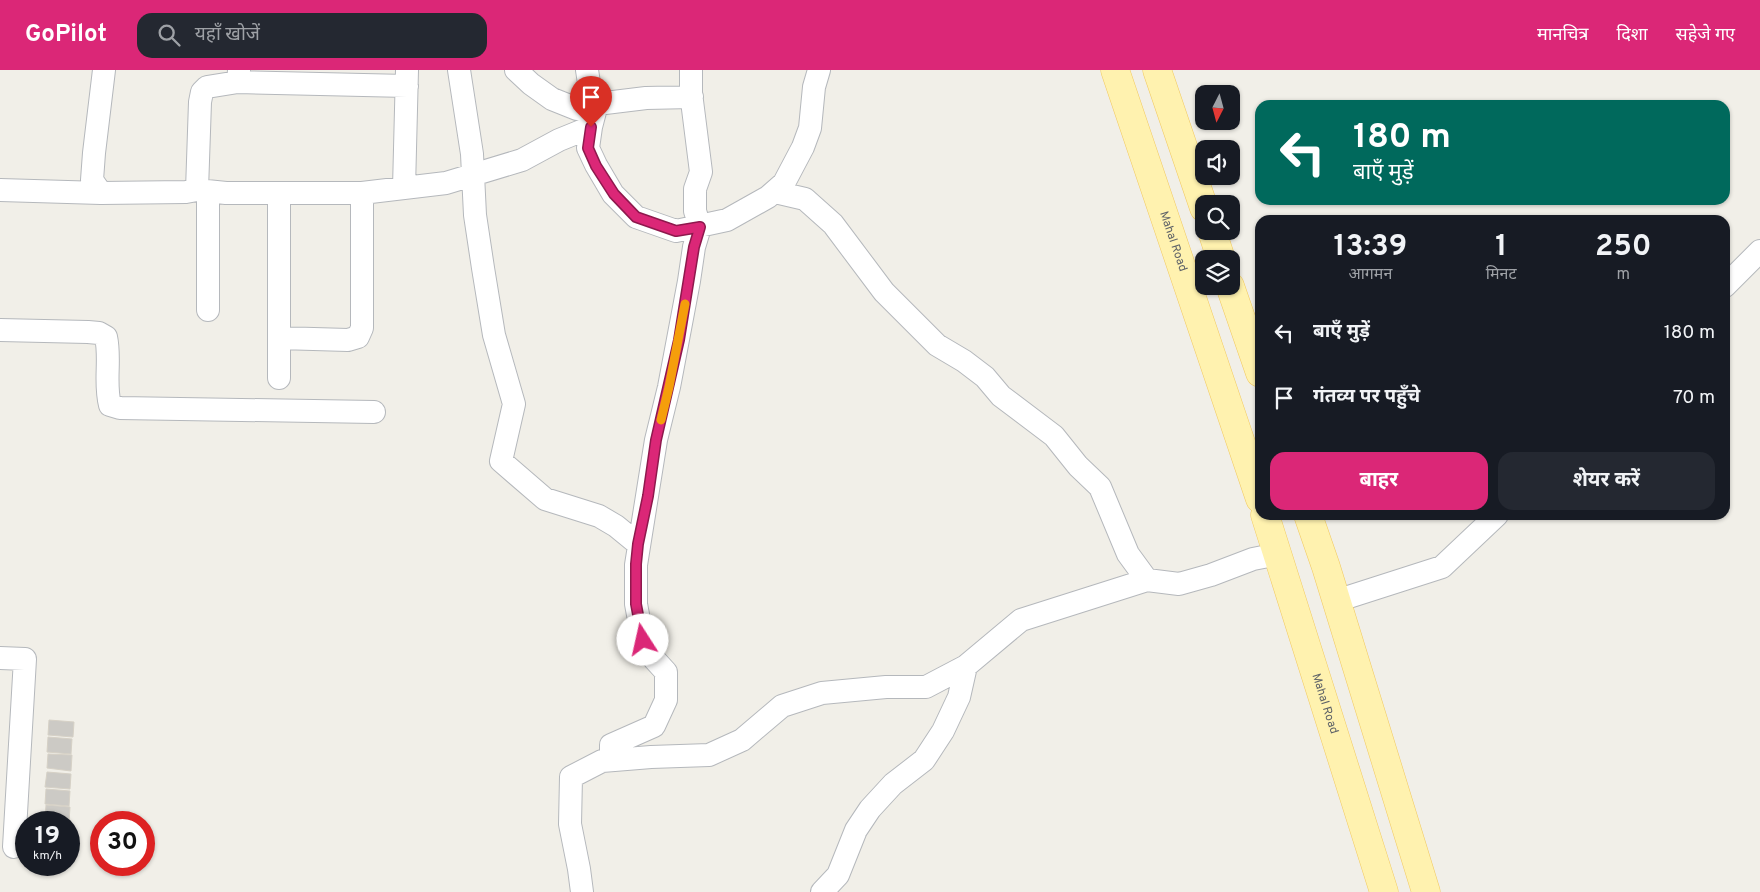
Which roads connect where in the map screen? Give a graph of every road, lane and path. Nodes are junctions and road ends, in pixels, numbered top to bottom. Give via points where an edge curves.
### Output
1 (104, 70) edge
2 (459, 70) edge
3 (516, 70) edge
4 (587, 70) edge
5 (691, 70) edge
6 (819, 70) edge
7 (1115, 70) edge
8 (1157, 70) edge
9 (238, 76) edge
10 (407, 78) edge
11 (692, 97) junction
12 (597, 104) junction
13 (591, 127) junction
14 (473, 176) junction
15 (404, 188) junction
16 (0, 190) edge
17 (202, 191) junction
18 (775, 192) junction
19 (101, 193) junction
20 (279, 193) junction
21 (362, 193) junction
22 (1200, 195) edge
23 (700, 227) junction
24 (1760, 251) edge
25 (1730, 281) edge
26 (1233, 295) edge
27 (208, 310) dead end
28 (0, 330) edge
29 (279, 338) junction
30 (1255, 358) edge
31 (279, 378) dead end
32 (374, 412) dead end
33 (1255, 484) edge
34 (1267, 520) edge
35 (1310, 520) edge
36 (1492, 520) edge
37 (638, 544) junction
38 (1278, 554) junction
39 (1147, 580) junction
40 (1336, 601) junction
41 (0, 658) edge
42 (966, 666) junction
43 (611, 760) junction
44 (14, 847) dead end
45 (582, 892) edge
46 (822, 892) edge
47 (1384, 892) edge
48 (1426, 892) edge

1 - 19 street via 92,180
2 - 14 street
3 - 12 street via 552,100 577,109
4 - 12 street
5 - 11 street
6 - 18 street via 810,128 784,183
7 - 33 main road, Mahal Road
8 - 22 main road
9 - 10 street
9 - 17 street via 207,87 202,92
10 - 15 street
11 - 12 street
11 - 23 street via 701,172 695,189 695,211
12 - 13 street
13 - 14 street via 522,160
13 - 23 street via 588,148 596,166 614,194 636,217 676,231
14 - 15 street
14 - 37 street via 475,215 494,335 514,404 501,461 545,499 599,516
15 - 21 street
16 - 19 street
17 - 19 street
17 - 20 street
17 - 27 street
18 - 23 street via 727,220
18 - 39 street via 806,199 833,224 884,292 937,345 985,377 1001,396 1054,436 1100,487 1128,554
20 - 21 street
20 - 29 street
21 - 29 street via 362,328 358,337 348,340
23 - 37 street
24 - 25 street
26 - 30 main road
28 - 32 street via 88,332 106,337 108,396 110,405 120,408
29 - 31 street
34 - 38 main road, Mahal Road
35 - 40 main road
36 - 40 street via 1442,567
37 - 43 street via 636,598 639,620 643,640 666,672 666,700 654,726 611,745
38 - 39 street via 1179,584
38 - 47 main road, Mahal Road
39 - 42 street via 1021,620
40 - 48 main road
41 - 44 street via 25,659
42 - 43 street via 926,687 822,693 790,703 782,706 742,740 709,755
42 - 46 street via 959,697 943,731 924,760 893,784 870,809 856,830 838,875
43 - 45 street via 570,777 570,824

